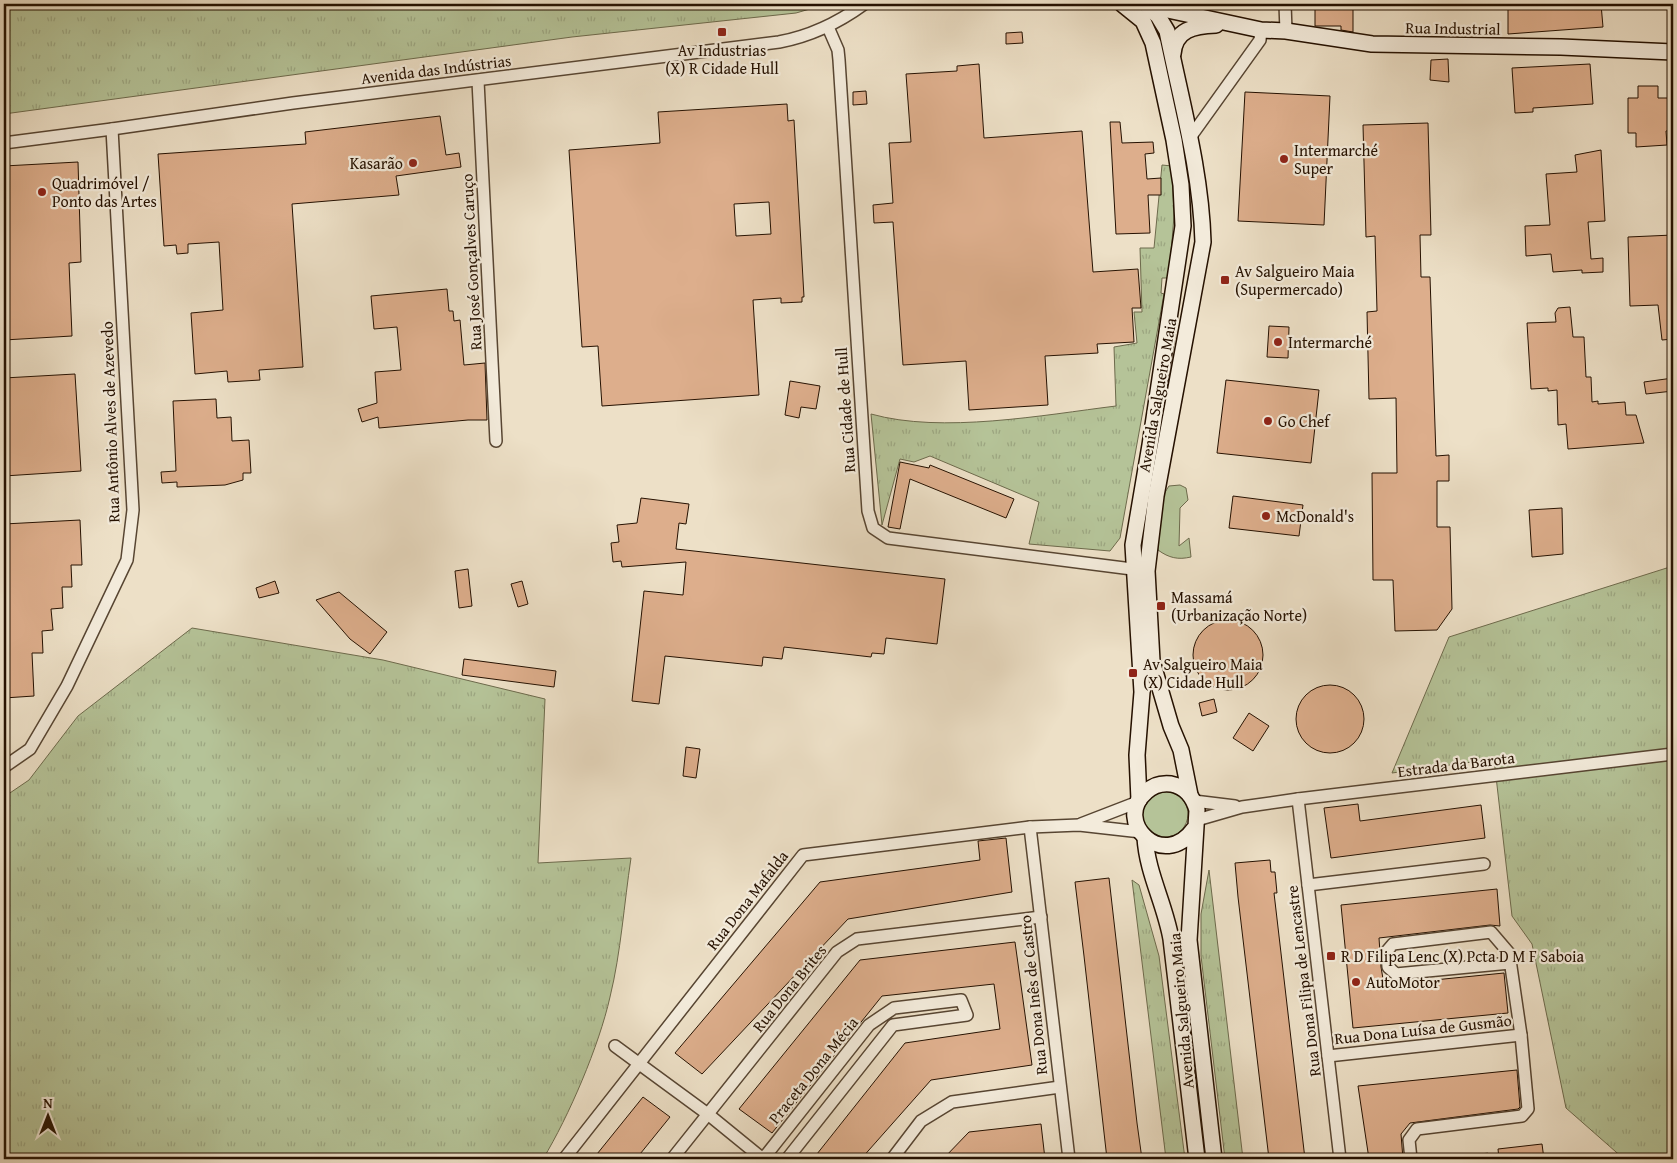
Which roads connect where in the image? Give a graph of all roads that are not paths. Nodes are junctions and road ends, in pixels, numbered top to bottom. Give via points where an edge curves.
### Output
1 (864, 4) edge
2 (1122, 4) edge
3 (1286, 4) edge
4 (1142, 8) edge
5 (1234, 25) junction
6 (828, 27) junction
7 (1261, 30) junction
8 (1286, 31) junction
9 (1673, 52) edge
10 (1173, 61) junction
11 (478, 81) junction
12 (112, 130) junction
13 (1189, 139) junction
14 (4, 143) edge
15 (496, 441) dead end
16 (1132, 569) junction
17 (1673, 754) edge
18 (4, 767) edge
19 (1192, 798) junction
20 (1298, 799) junction
21 (1138, 801) junction
22 (1242, 807) junction
23 (1196, 824) junction
24 (1079, 825) junction
25 (1030, 828) junction
26 (1143, 835) junction
27 (1484, 864) dead end
28 (1308, 885) junction
29 (1041, 917) junction
30 (1510, 963) junction
31 (1521, 1035) junction
32 (615, 1046) dead end
33 (1328, 1056) junction
34 (641, 1064) junction
35 (1060, 1087) junction
36 (709, 1115) junction
37 (564, 1159) edge
38 (672, 1159) edge
39 (763, 1159) edge
40 (787, 1159) edge
41 (892, 1159) edge
42 (1069, 1159) edge
43 (1197, 1159) edge
44 (1214, 1159) edge
45 (1340, 1159) edge
46 (1411, 1159) edge

1 - 6 street, Avenida das Indústrias
2 - 4 street, Rua Industrial
3 - 8 street
4 - 5 street, Rua Industrial
4 - 10 street, Avenida Salgueiro Maia via 1158,16 1167,31
4 - 16 street, Avenida Salgueiro Maia via 1154,43 1175,149 1183,226 1133,545
5 - 7 street, Rua Industrial
5 - 10 street, Rua Industrial via 1201,26 1185,31 1174,47
6 - 11 street, Avenida das Indústrias via 801,38 779,42
6 - 16 street, Rua Cidade de Hull via 839,60 868,511 873,528 888,538
7 - 8 street, Rua Industrial
7 - 13 street via 1260,40
8 - 9 street, Rua Industrial via 1372,44
10 - 13 street, Avenida Salgueiro Maia
11 - 12 street, Avenida das Indústrias via 293,103
11 - 15 street, Rua José Gonçalves Caruço
12 - 14 street, Avenida das Indústrias
12 - 18 street, Rua Antônio Alves de Azevedo via 133,510 127,560 63,694 30,749
13 - 19 street, Avenida Salgueiro Maia via 1201,202 1202,242 1156,496 1147,571 1152,661 1181,750
16 - 21 street, Avenida Salgueiro Maia via 1142,692 1137,755
17 - 20 street, Estrada da Barota
19 - 21 street via 1176,785 1159,785
19 - 22 street, Estrada da Barota
19 - 23 street, Avenida Salgueiro Maia
20 - 22 street, Estrada da Barota
20 - 28 street, Rua Dona Filipa de Lencastre
21 - 24 street, Rua Dona Mafalda
21 - 26 street, Avenida Salgueiro Maia via 1135,818
22 - 23 street, Estrada da Barota
23 - 26 street via 1181,842 1171,845 1162,845
23 - 44 street, Avenida Salgueiro Maia via 1189,940
24 - 25 street, Rua Dona Mafalda
24 - 26 street, Rua Dona Mafalda
25 - 29 street, Rua Dona Inês de Castro
25 - 34 street, Rua Dona Mafalda via 803,855
26 - 43 street, Avenida Salgueiro Maia via 1146,859 1171,939
27 - 28 street
28 - 33 street, Rua Dona Filipa de Lencastre
29 - 35 street, Rua Dona Inês de Castro
29 - 36 street, Rua Dona Brites via 857,939 837,952
30 - 30 street via 1508,953 1491,932 1393,944 1387,951 1388,967 1396,974
30 - 31 street
31 - 33 street, Rua Dona Luísa de Gusmão
31 - 46 street via 1528,1109 1522,1116 1417,1129 1409,1140
32 - 34 street
33 - 45 street, Rua Dona Filipa de Lencastre
34 - 36 street
34 - 37 street, Rua Dona Mafalda
35 - 41 street via 952,1102 921,1121
35 - 42 street, Rua Dona Inês de Castro
36 - 38 street, Rua Dona Brites
36 - 39 street
39 - 40 street, Praceta Dona Mécia via 869,1025 894,1008 961,1000 967,1015 893,1025

